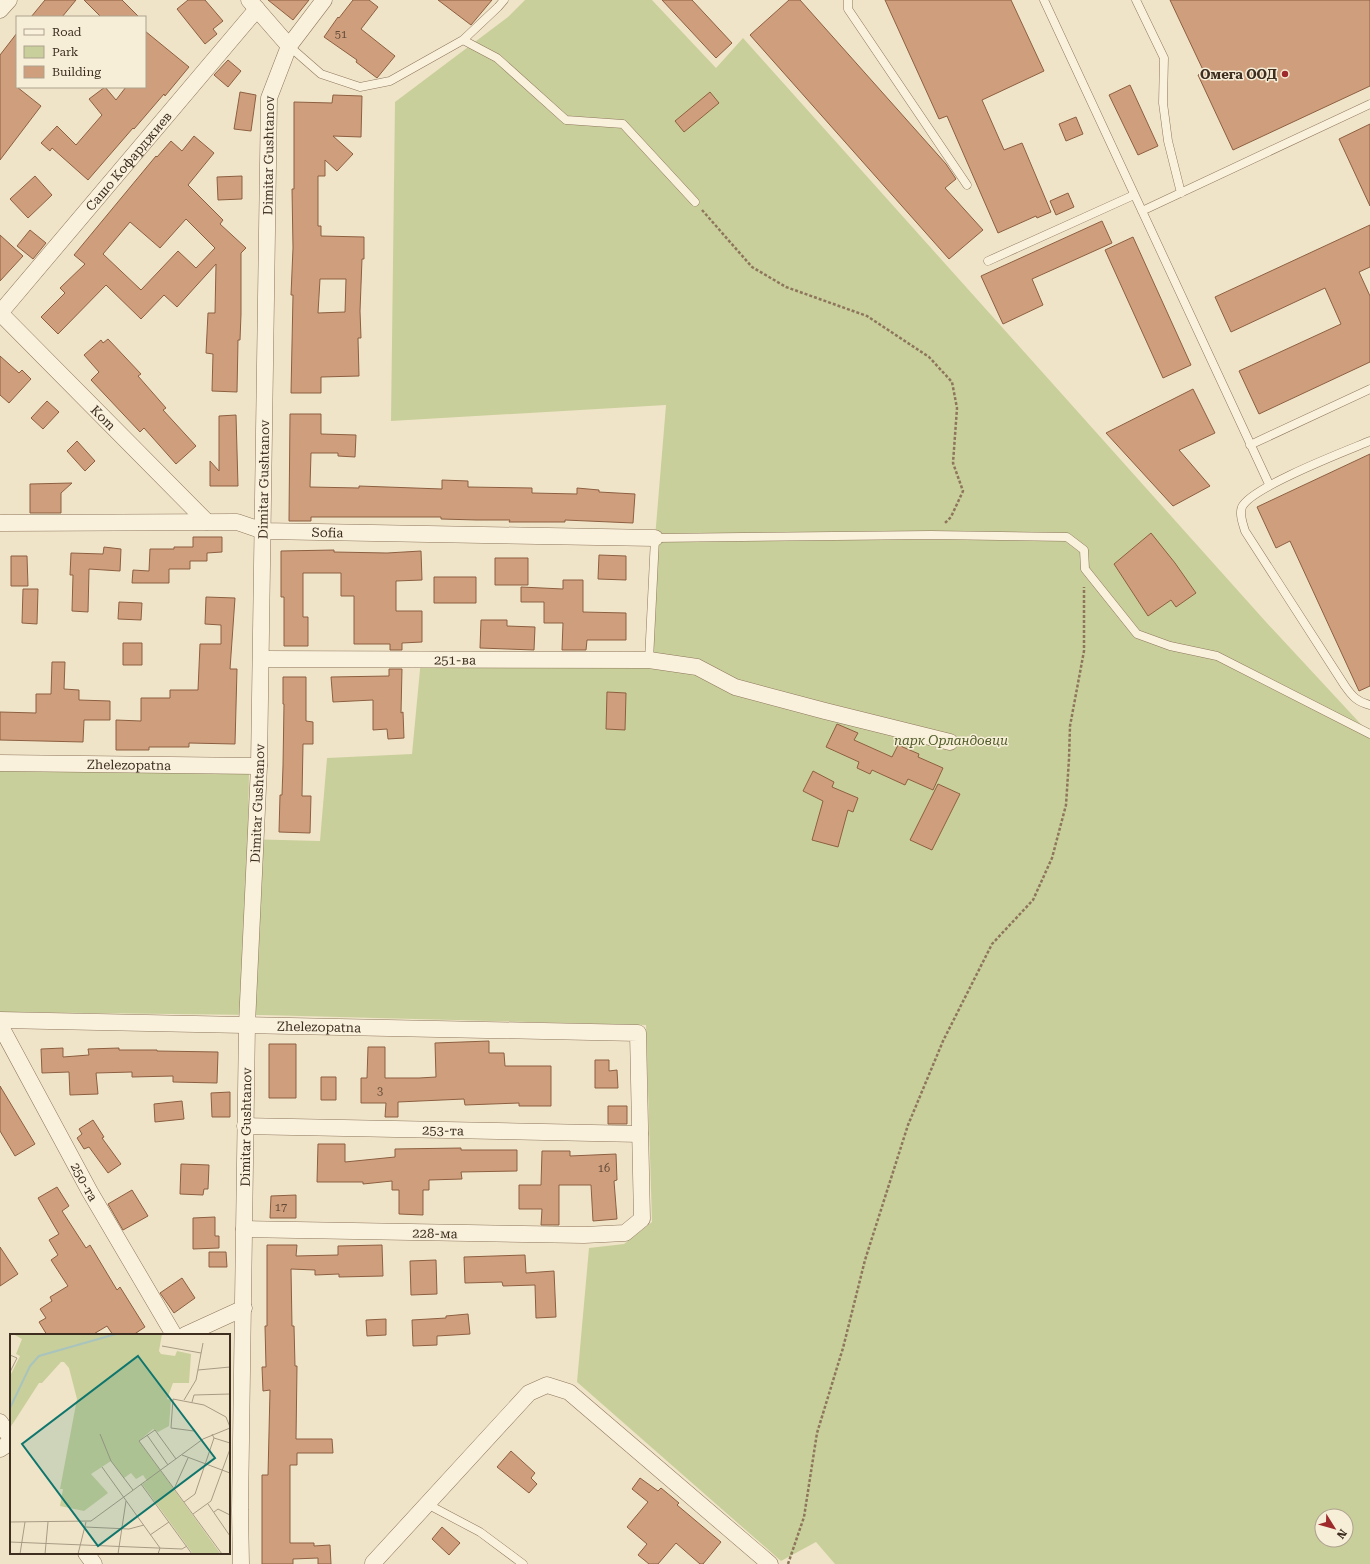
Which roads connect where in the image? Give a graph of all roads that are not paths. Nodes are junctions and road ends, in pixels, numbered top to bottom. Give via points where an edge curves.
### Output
1 (8, 0) edge
2 (324, 0) edge
3 (504, 0) edge
4 (848, 0) edge
5 (1044, 0) edge
6 (1136, 0) edge
7 (253, 4) edge
8 (0, 10) edge
9 (463, 40) junction
10 (289, 46) junction
11 (1370, 104) edge
12 (967, 185) dead end
13 (1181, 193) junction
14 (1134, 195) junction
15 (695, 202) road end
16 (1142, 211) junction
17 (988, 261) dead end
18 (0, 313) edge
19 (1370, 389) edge
20 (1370, 441) edge
21 (1250, 445) junction
22 (1269, 484) junction
23 (207, 522) junction
24 (0, 523) edge
25 (263, 531) junction
26 (655, 538) junction
27 (260, 659) junction
28 (649, 660) junction
29 (1370, 705) edge
30 (1370, 734) edge
31 (950, 742) dead end
32 (0, 763) edge
33 (258, 766) junction
34 (0, 1020) edge
35 (247, 1024) junction
36 (0, 1025) edge
37 (245, 1126) junction
38 (640, 1134) junction
39 (244, 1229) junction
40 (244, 1308) junction
41 (173, 1334) edge
42 (187, 1334) edge
43 (0, 1422) edge
44 (10, 1437) edge
45 (10, 1443) edge
46 (0, 1449) edge
47 (428, 1504) junction
48 (87, 1554) edge
49 (373, 1563) edge
50 (94, 1564) edge
51 (241, 1564) edge
52 (523, 1564) edge
53 (770, 1564) edge

1 - 8 street
2 - 10 street, Dimitar Gushtanov
3 - 9 lane
4 - 12 lane via 848,9
5 - 14 lane
6 - 13 lane via 1164,58 1163,103 1168,141
7 - 10 street
7 - 18 street, Сашо Кофарджиев
9 - 10 lane via 390,81 360,87 321,74
9 - 15 lane via 496,58 566,120 623,124
10 - 25 street, Dimitar Gushtanov via 269,98
11 - 13 lane
13 - 16 lane
14 - 16 lane
14 - 17 lane
16 - 21 lane
18 - 23 street, Kom
19 - 21 lane
20 - 22 lane
21 - 22 lane
22 - 29 lane via 1247,499 1242,508 1245,531 1353,698
23 - 24 street, Sofia
23 - 25 street, Sofia via 237,522
25 - 26 street, Sofia
25 - 27 street, Dimitar Gushtanov
26 - 28 lane
26 - 30 lane via 931,535 1067,537 1084,550 1085,569 1137,634 1170,646 1217,656
27 - 28 street, 251-ва
27 - 33 street, Dimitar Gushtanov
28 - 31 street, 251-ва via 697,667 735,687
32 - 33 street, Zhelezopatna
33 - 35 street, Dimitar Gushtanov
34 - 35 street, Zhelezopatna
35 - 37 street, Dimitar Gushtanov
35 - 38 street, Zhelezopatna via 638,1033
36 - 41 street, 250-та via 90,1192
37 - 38 street, 253-та
37 - 39 street, Dimitar Gushtanov
38 - 39 street, 228-ма via 642,1219 625,1233 584,1235
39 - 40 street, Dimitar Gushtanov
40 - 42 street
40 - 51 street, Dimitar Gushtanov
43 - 44 street
45 - 46 street
47 - 49 street
47 - 52 lane via 480,1532
47 - 53 street via 529,1393 547,1385 569,1392
48 - 50 street

